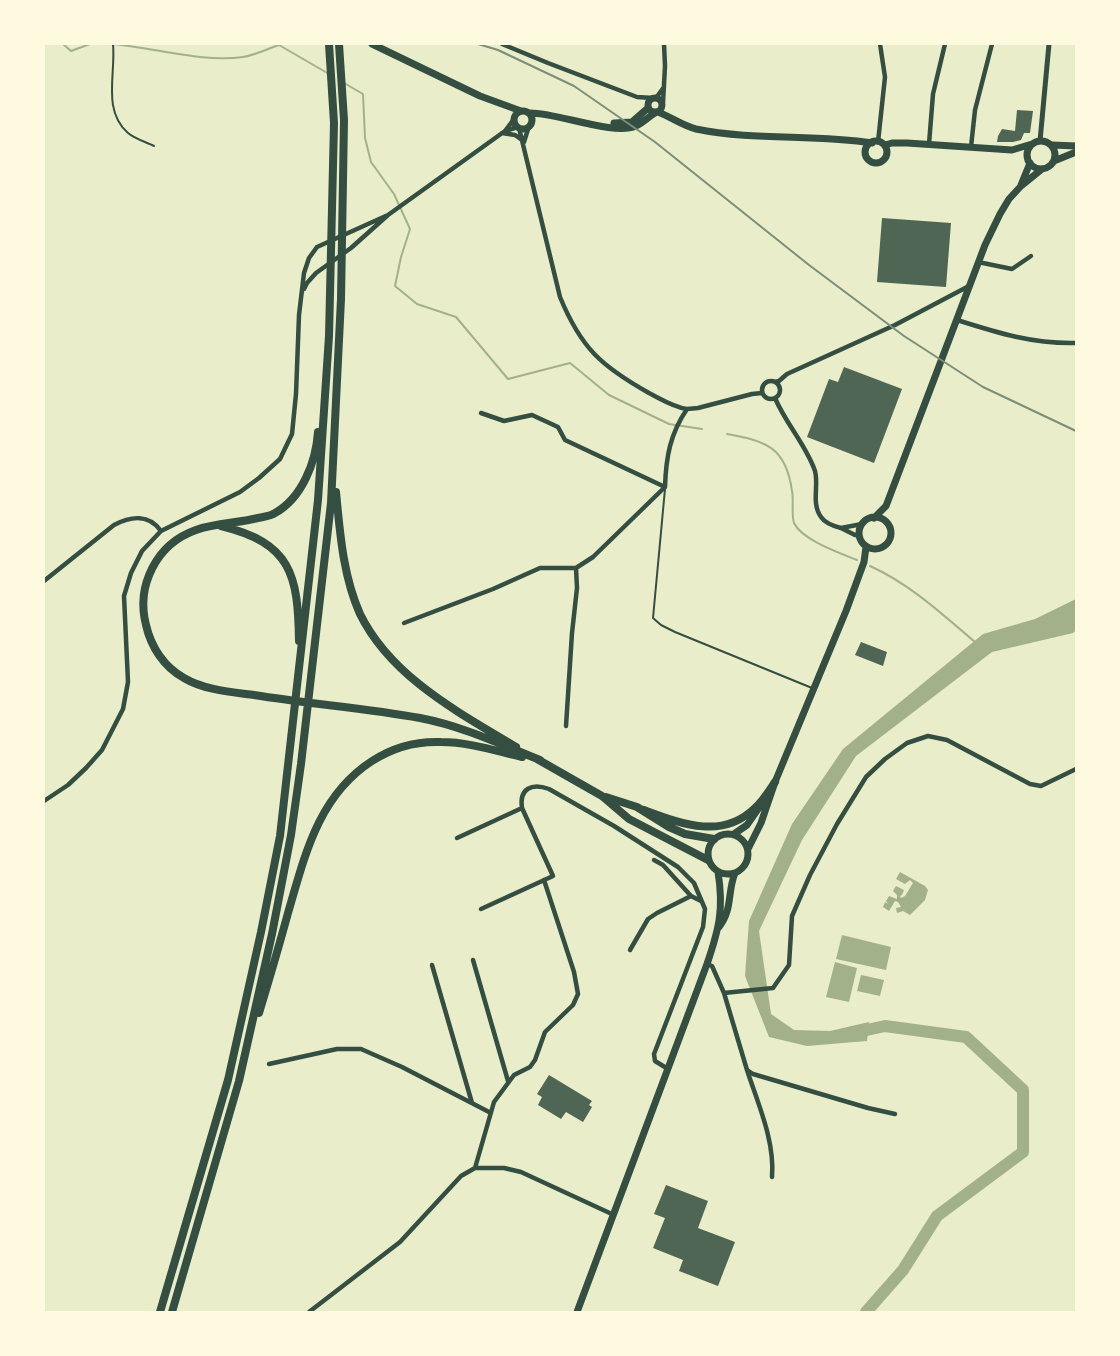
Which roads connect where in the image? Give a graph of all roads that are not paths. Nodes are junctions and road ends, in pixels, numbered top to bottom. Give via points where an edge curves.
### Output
1 (113, 44) edge
2 (329, 44) edge
3 (339, 44) edge
4 (372, 44) edge
5 (502, 44) edge
6 (664, 44) edge
7 (880, 44) edge
8 (945, 44) edge
9 (992, 44) edge
10 (1049, 44) edge
11 (664, 87) junction
12 (637, 97) junction
13 (654, 98) junction
14 (663, 104) junction
15 (652, 110) junction
16 (520, 115) junction
17 (547, 116) junction
18 (674, 118) junction
19 (530, 124) junction
20 (519, 127) junction
21 (504, 132) junction
22 (848, 139) junction
23 (1040, 141) junction
24 (523, 142) junction
25 (929, 144) junction
26 (1032, 144) junction
27 (1052, 145) junction
28 (153, 146) dead end
29 (880, 146) junction
30 (1077, 146) edge
31 (971, 147) junction
32 (1012, 150) junction
33 (1077, 152) edge
34 (866, 155) junction
35 (1029, 159) junction
36 (1054, 161) junction
37 (1042, 169) junction
38 (1021, 186) junction
39 (388, 215) junction
40 (1031, 256) dead end
41 (978, 262) junction
42 (969, 286) junction
43 (302, 294) junction
44 (957, 320) junction
45 (329, 336) junction
46 (1077, 344) edge
47 (775, 382) junction
48 (762, 393) junction
49 (775, 398) junction
50 (687, 409) junction
51 (481, 413) dead end
52 (333, 460) junction
53 (665, 487) junction
54 (886, 506) junction
55 (874, 518) junction
56 (886, 522) junction
57 (862, 524) junction
58 (217, 525) junction
59 (841, 528) junction
60 (161, 531) junction
61 (859, 535) junction
62 (866, 547) junction
63 (876, 549) junction
64 (864, 562) junction
65 (576, 568) junction
66 (44, 581) edge
67 (404, 623) dead end
68 (299, 674) junction
69 (814, 689) junction
70 (566, 726) dead end
71 (540, 760) junction
72 (1077, 769) edge
73 (776, 782) junction
74 (602, 796) junction
75 (44, 801) edge
76 (522, 808) junction
77 (644, 810) junction
78 (734, 834) junction
79 (457, 838) dead end
80 (714, 839) junction
81 (748, 849) junction
82 (654, 860) dead end
83 (708, 860) junction
84 (718, 872) junction
85 (735, 873) junction
86 (544, 880) junction
87 (691, 896) junction
88 (701, 901) junction
89 (481, 909) dead end
90 (719, 927) junction
91 (630, 950) dead end
92 (473, 960) dead end
93 (707, 964) junction
94 (432, 965) dead end
95 (724, 993) junction
96 (270, 1064) dead end
97 (668, 1069) junction
98 (747, 1070) junction
99 (239, 1081) junction
100 (508, 1081) junction
101 (472, 1103) junction
102 (491, 1113) junction
103 (895, 1114) dead end
104 (475, 1168) junction
105 (772, 1177) dead end
106 (614, 1215) junction
107 (161, 1310) edge
108 (172, 1311) edge
109 (309, 1312) edge
110 (577, 1312) edge

1 - 28 lane via 111,98 119,123 130,135
2 - 45 highway via 334,123
3 - 52 highway via 344,120
4 - 16 main road
5 - 12 street
6 - 11 street
7 - 29 street via 885,77
8 - 25 street via 933,94
9 - 31 street via 975,110
10 - 23 street
11 - 13 street
11 - 14 street
12 - 13 street
12 - 15 street
13 - 14 main road
13 - 15 main road
14 - 15 main road via 662,109
14 - 18 main road
15 - 17 main road via 631,128
15 - 18 main road
16 - 17 main road
16 - 19 main road
16 - 20 main road
16 - 21 street
17 - 19 main road
18 - 22 main road via 689,127 723,132
19 - 20 main road
19 - 24 street
20 - 21 street
20 - 24 street
21 - 24 street
21 - 39 street
22 - 29 main road
22 - 34 main road
23 - 26 main road
23 - 27 main road
24 - 50 street via 560,297 571,323 597,358 621,378 673,406
25 - 29 main road
25 - 31 main road
26 - 32 main road
26 - 35 main road
27 - 30 main road
27 - 36 main road
29 - 34 main road via 867,148
29 - 34 main road via 885,159 879,163 872,163
31 - 32 main road
32 - 35 main road
33 - 36 main road
35 - 37 main road
35 - 38 main road
36 - 37 main road
37 - 38 main road
38 - 41 main road via 1000,214
39 - 43 street via 316,273
39 - 43 street via 317,247 304,273
40 - 41 street via 1012,269
41 - 42 main road
42 - 44 main road
42 - 47 street
43 - 60 street via 292,435 280,459 240,492
44 - 46 street via 1013,338
44 - 54 main road
45 - 58 highway via 323,359 318,437 309,473 293,498 274,514
45 - 68 highway via 318,500
47 - 48 street via 764,384
47 - 49 street via 780,392
48 - 49 street via 769,399
48 - 50 street
49 - 59 street via 810,457 817,478 818,511 825,521
50 - 53 street via 666,455
51 - 53 street via 504,421 532,415 558,427 565,440
52 - 71 highway via 344,558 359,612 371,633 435,697
52 - 99 highway via 312,675 291,835
53 - 65 street via 593,557
53 - 69 lane via 654,618 675,632
54 - 55 main road
54 - 56 main road
55 - 56 main road
55 - 57 main road
56 - 63 main road via 890,538 885,546
57 - 59 street
57 - 61 main road
58 - 68 highway via 267,543 286,564 296,589
58 - 71 highway via 195,530 172,544 154,564 144,586 142,610 148,637 169,668 183,678 223,691 431,720
59 - 61 street
60 - 66 street via 149,520 124,520
60 - 75 street via 142,551 124,596 128,682 123,709 102,750 68,785
61 - 62 main road
62 - 63 main road
62 - 64 main road
63 - 64 main road
64 - 69 main road
65 - 67 street via 540,568
65 - 70 street
68 - 107 highway via 280,836 261,932 228,1080
69 - 73 main road
71 - 74 highway
71 - 99 highway via 450,742 425,743 385,753 342,785 327,805 303,861
72 - 95 street via 1041,786 1030,784 948,740 928,736 907,743 866,777 837,824 792,916 789,965 773,988
73 - 77 highway via 756,807 728,825 692,826
73 - 78 main road via 747,825
73 - 81 main road
74 - 77 highway
74 - 83 highway via 629,819
76 - 79 street
76 - 86 street via 553,876
76 - 88 street via 525,792 532,786 549,789 678,867 694,883
77 - 80 highway via 685,834
78 - 80 main road
78 - 81 main road
80 - 83 main road via 708,849
81 - 85 main road via 747,861
82 - 87 street
83 - 84 main road
84 - 85 main road
84 - 90 main road
85 - 90 main road via 728,914
86 - 89 street
86 - 100 street via 578,994 573,1005 546,1032 530,1067
87 - 88 street
87 - 91 street via 648,919
88 - 97 street via 705,909 703,927 654,1054 655,1061
90 - 93 main road
92 - 100 street
93 - 95 street via 712,966
93 - 97 main road
94 - 101 street
95 - 98 street
96 - 101 street via 337,1049 361,1049
97 - 106 main road
98 - 103 street
98 - 105 street via 769,1140
99 - 108 highway
100 - 102 street
101 - 102 street
102 - 104 street
104 - 106 street via 521,1172
104 - 109 street via 461,1176 400,1242
106 - 110 main road

